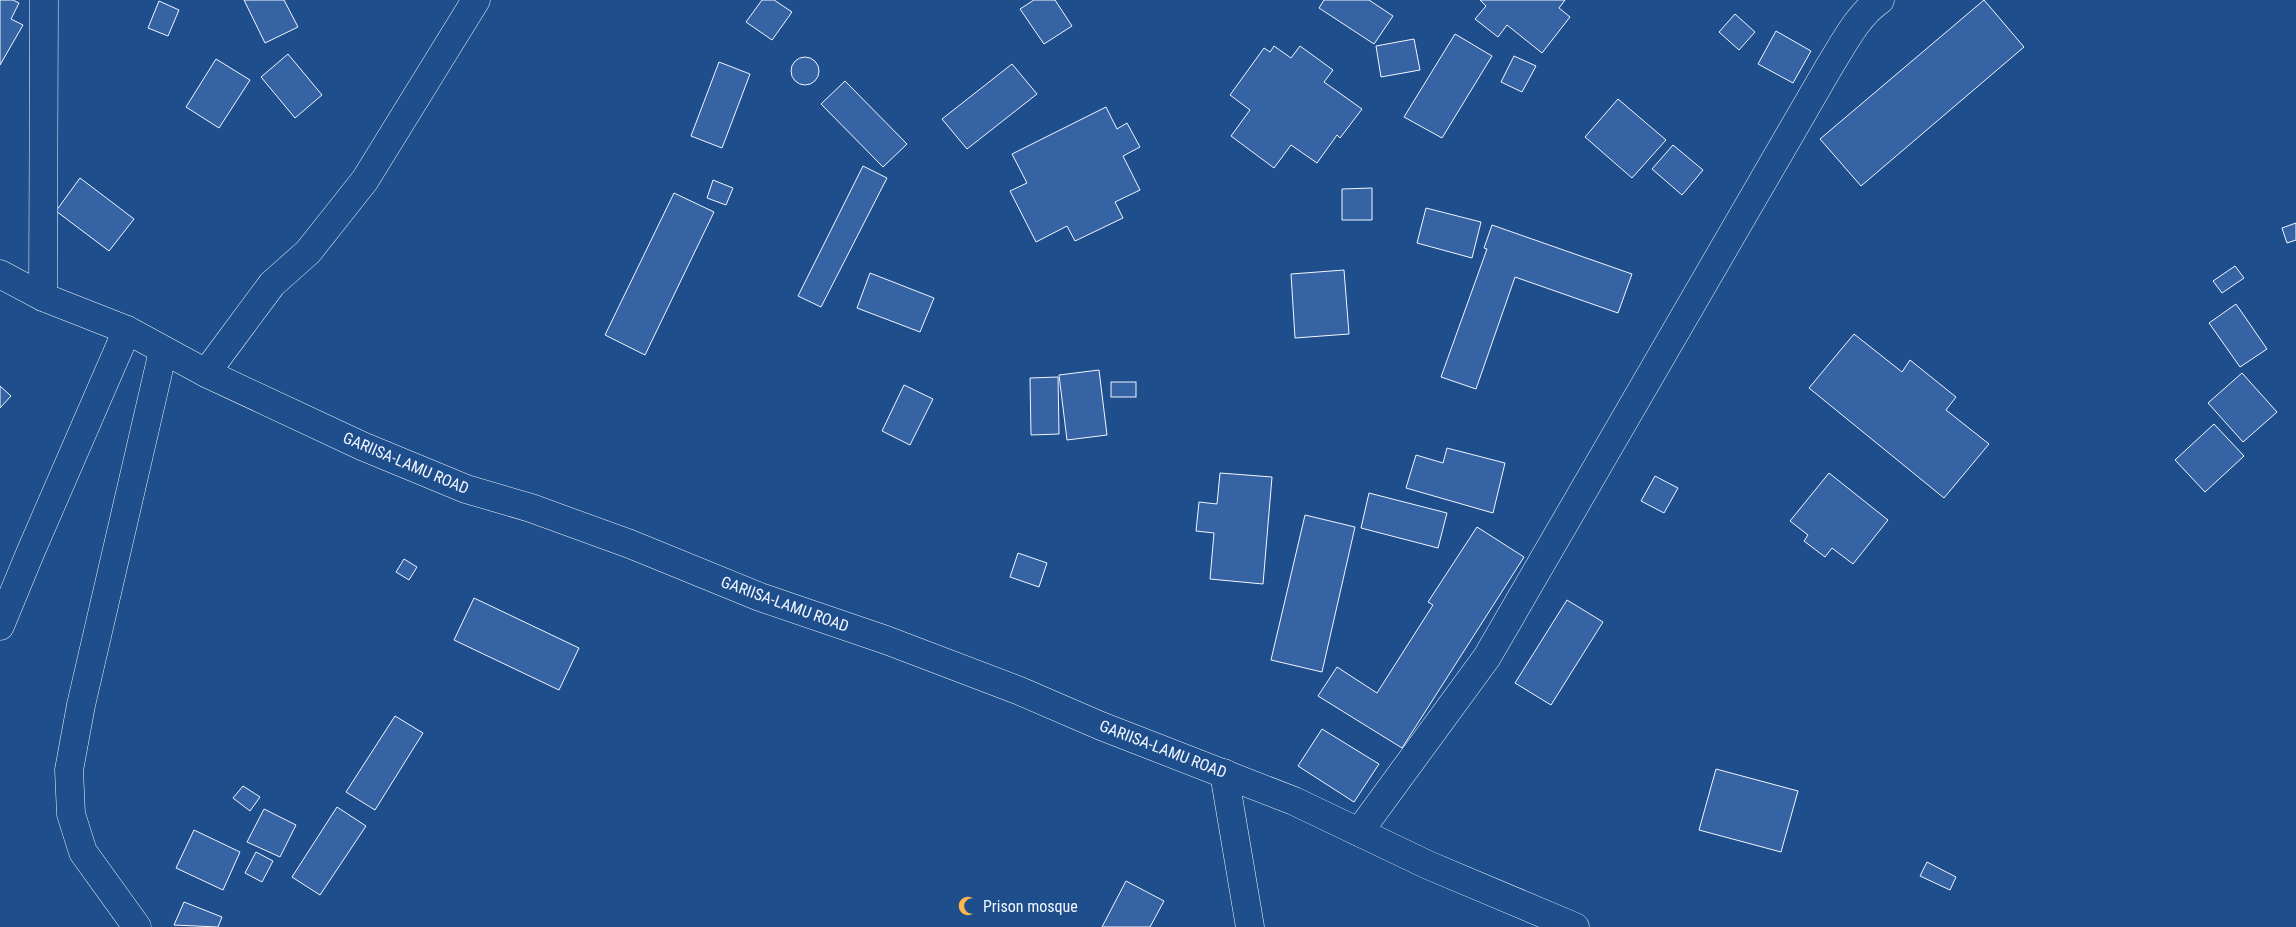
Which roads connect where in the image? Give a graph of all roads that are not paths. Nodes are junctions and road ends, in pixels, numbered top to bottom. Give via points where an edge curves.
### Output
1 (44, 0) edge
2 (476, 0) edge
3 (1880, 0) edge
4 (0, 274) edge
5 (43, 297) junction
6 (127, 330) junction
7 (163, 351) junction
8 (206, 373) junction
9 (0, 626) edge
10 (1224, 772) junction
11 (1359, 832) junction
12 (137, 927) edge
13 (1250, 927) edge
14 (1574, 927) edge

1 - 5 street
2 - 8 street via 365,180 308,252 272,284
3 - 11 street via 1854,27 1829,67 1487,657
4 - 5 street, GARIISA-LAMU ROAD
5 - 6 street, GARIISA-LAMU ROAD
6 - 7 street, GARIISA-LAMU ROAD
6 - 9 street
7 - 8 street, GARIISA-LAMU ROAD
7 - 12 street via 81,704 69,770 71,814 83,852
8 - 10 street, GARIISA-LAMU ROAD via 362,446 466,489 531,508 630,544 760,597 895,644
10 - 11 street, GARIISA-LAMU ROAD
10 - 13 street
11 - 14 street, GARIISA-LAMU ROAD

